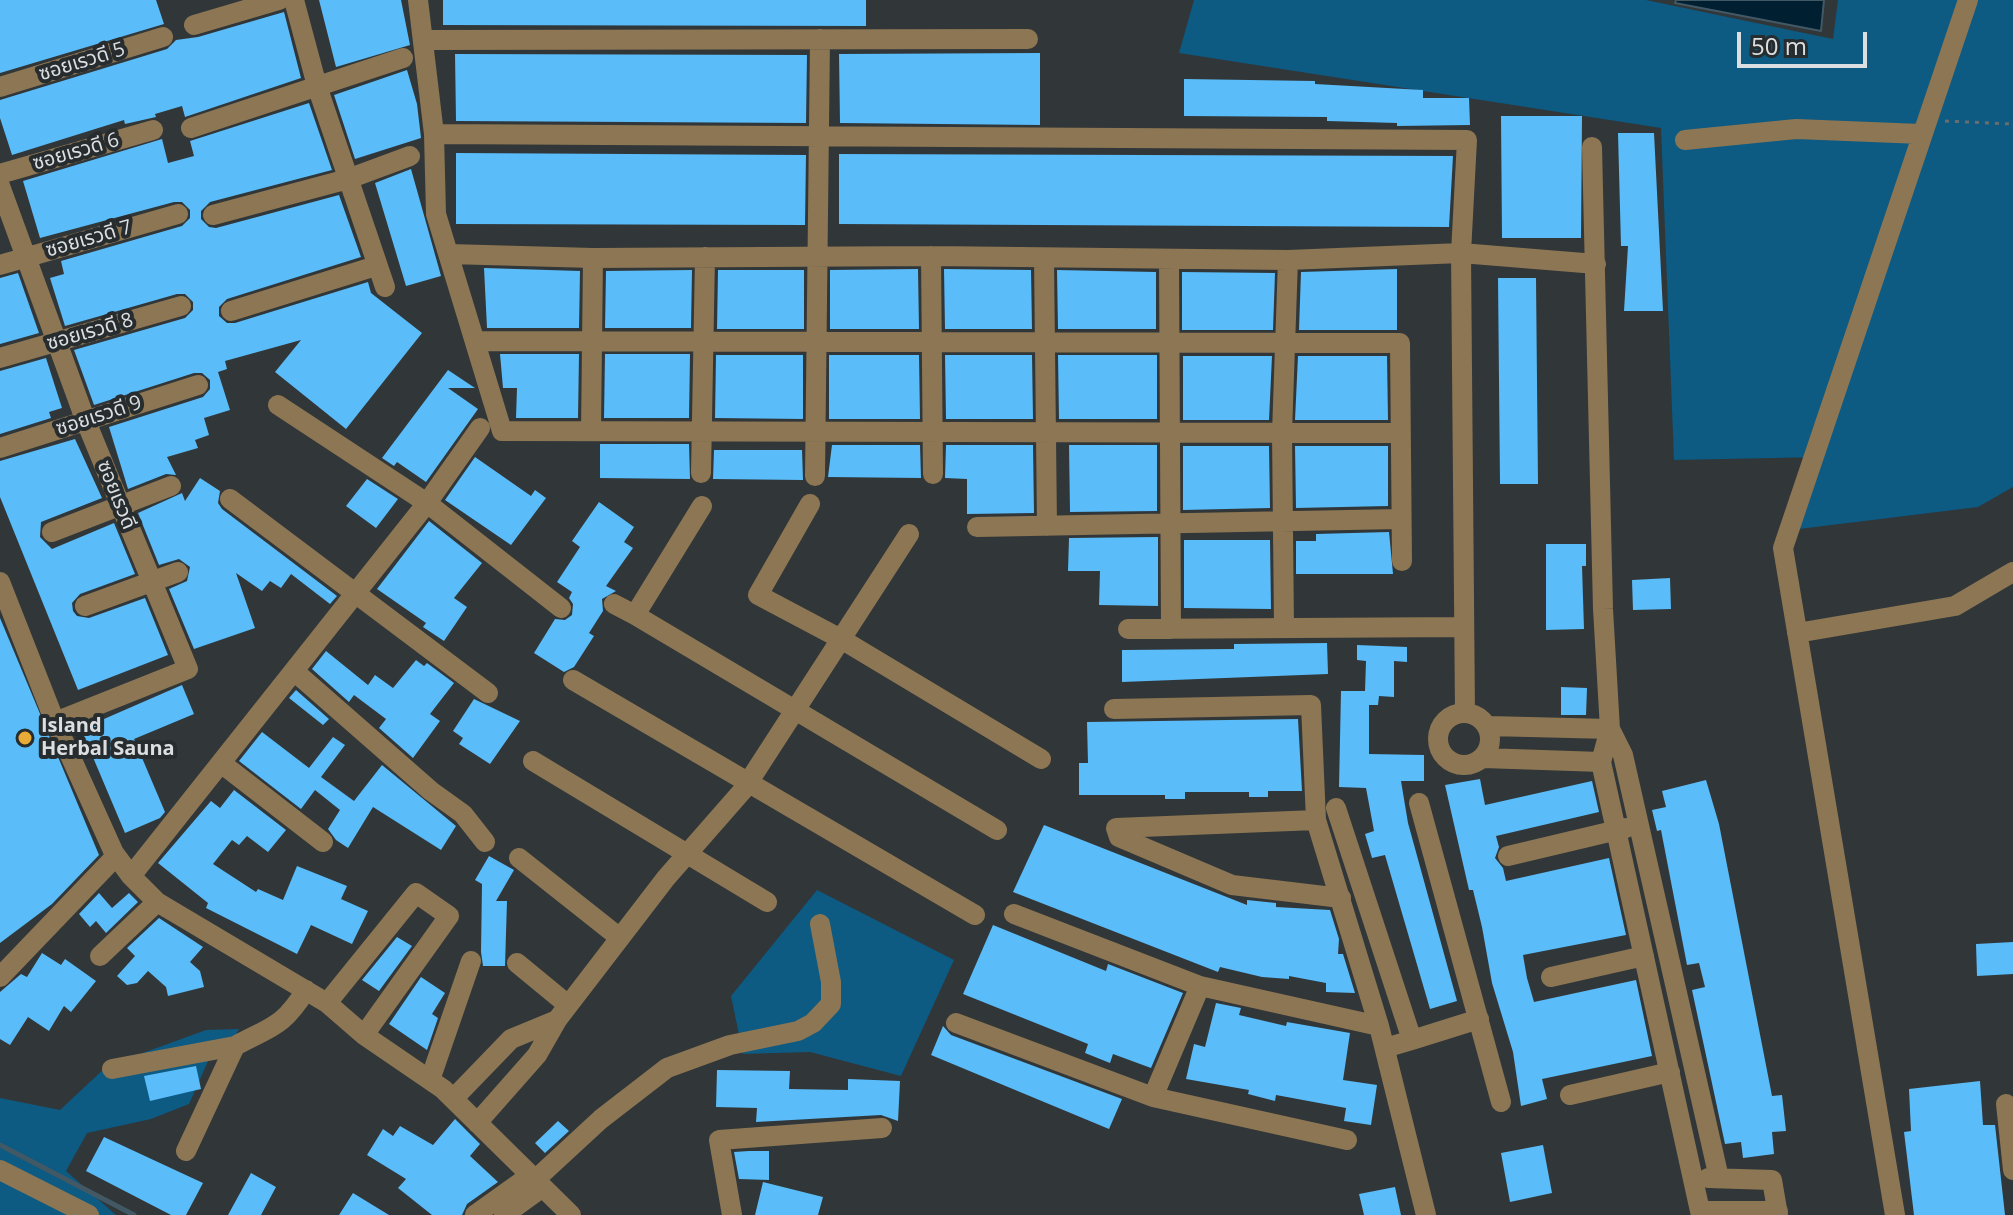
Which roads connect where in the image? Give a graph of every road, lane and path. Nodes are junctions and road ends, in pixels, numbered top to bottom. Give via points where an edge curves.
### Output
1 (279, 0) edge
2 (294, 0) edge
3 (418, 0) edge
4 (1968, 0) edge
5 (194, 25) dead end
6 (163, 37) dead end
7 (820, 39) junction
8 (1028, 39) dead end
9 (424, 40) junction
10 (403, 58) dead end
11 (317, 86) junction
12 (0, 87) edge
13 (2013, 124) edge
14 (1923, 127) junction
15 (191, 128) dead end
16 (153, 130) dead end
17 (434, 134) junction
18 (819, 136) junction
19 (1685, 140) dead end
20 (1592, 147) dead end
21 (410, 156) dead end
22 (0, 174) edge
23 (348, 179) junction
24 (0, 186) edge
25 (178, 214) dead end
26 (213, 215) dead end
27 (1461, 253) junction
28 (449, 254) junction
29 (931, 256) junction
30 (25, 257) junction
31 (705, 257) junction
32 (818, 257) junction
33 (593, 258) junction
34 (1044, 258) junction
35 (1169, 260) junction
36 (1288, 260) junction
37 (1596, 264) junction
38 (0, 265) edge
39 (376, 266) junction
40 (385, 287) dead end
41 (181, 306) dead end
42 (231, 311) dead end
43 (475, 341) junction
44 (592, 341) junction
45 (703, 341) junction
46 (817, 341) junction
47 (56, 342) junction
48 (932, 342) junction
49 (1045, 342) junction
50 (1286, 342) junction
51 (1171, 343) junction
52 (0, 358) edge
53 (198, 385) dead end
54 (278, 405) dead end
55 (85, 419) junction
56 (480, 428) dead end
57 (591, 431) junction
58 (701, 432) junction
59 (816, 432) junction
60 (933, 432) junction
61 (1046, 432) junction
62 (1171, 433) junction
63 (1282, 433) junction
64 (1400, 433) junction
65 (0, 448) edge
66 (701, 473) dead end
67 (933, 474) dead end
68 (815, 476) dead end
69 (171, 486) dead end
70 (230, 499) dead end
71 (427, 503) junction
72 (120, 504) junction
73 (810, 504) dead end
74 (702, 506) dead end
75 (1401, 519) junction
76 (1283, 521) junction
77 (1168, 522) junction
78 (1047, 526) junction
79 (977, 527) dead end
80 (52, 532) dead end
81 (909, 534) dead end
82 (1402, 561) dead end
83 (178, 572) dead end
84 (2013, 572) edge
85 (0, 582) edge
86 (151, 582) junction
87 (357, 592) junction
88 (614, 604) dead end
89 (85, 606) dead end
90 (561, 608) dead end
91 (635, 615) junction
92 (1464, 627) junction
93 (1284, 628) junction
94 (1128, 629) dead end
95 (1171, 629) junction
96 (1797, 633) junction
97 (841, 639) junction
98 (294, 671) junction
99 (573, 680) dead end
100 (488, 693) dead end
101 (796, 709) junction
102 (1114, 709) dead end
103 (1465, 713) junction
104 (55, 722) junction
105 (1488, 726) junction
106 (1610, 729) junction
107 (1483, 758) junction
108 (1041, 759) dead end
109 (533, 761) dead end
110 (1601, 762) junction
111 (221, 763) junction
112 (747, 784) junction
113 (1419, 803) dead end
114 (1336, 808) dead end
115 (1316, 820) junction
116 (1638, 825) junction
117 (997, 830) dead end
118 (1615, 831) junction
119 (323, 842) dead end
120 (485, 842) dead end
121 (687, 854) junction
122 (116, 856) junction
123 (1508, 856) dead end
124 (519, 858) dead end
125 (131, 876) junction
126 (1341, 898) junction
127 (157, 902) junction
128 (767, 902) dead end
129 (1014, 914) dead end
130 (975, 915) dead end
131 (820, 924) dead end
132 (620, 938) junction
133 (100, 956) dead end
134 (1644, 956) junction
135 (471, 961) dead end
136 (517, 963) dead end
137 (0, 977) edge
138 (1551, 977) dead end
139 (1200, 986) junction
140 (306, 990) junction
141 (327, 1003) junction
142 (563, 1012) junction
143 (1479, 1019) junction
144 (956, 1023) dead end
145 (1379, 1026) junction
146 (364, 1035) junction
147 (1412, 1040) junction
148 (235, 1046) junction
149 (1385, 1048) junction
150 (112, 1069) dead end
151 (1670, 1072) junction
152 (430, 1080) junction
153 (1570, 1095) dead end
154 (1153, 1097) junction
155 (453, 1099) junction
156 (1501, 1102) dead end
157 (2006, 1104) dead end
158 (477, 1123) junction
159 (882, 1128) dead end
160 (1347, 1140) dead end
161 (186, 1151) dead end
162 (0, 1170) edge
163 (2013, 1170) edge
164 (1693, 1178) junction
165 (1719, 1178) junction
166 (537, 1181) junction
167 (1778, 1213) edge
168 (89, 1215) edge
169 (475, 1215) edge
170 (504, 1215) edge
171 (571, 1215) edge
172 (732, 1215) edge
173 (1426, 1215) edge
174 (1895, 1215) edge

1 - 5 street
2 - 11 street
3 - 9 street
4 - 14 street
6 - 12 street, ซอยเรวดี 5
7 - 8 street
7 - 9 street
7 - 18 street
9 - 17 street
10 - 11 street
11 - 15 street
11 - 23 street
13 - 14 path
14 - 19 street via 1796,129
14 - 96 street via 1783,548
16 - 22 street, ซอยเรวดี 6
17 - 18 street
17 - 28 street via 436,214
18 - 27 street via 1467,140
18 - 32 street
20 - 37 street
21 - 23 street
23 - 26 street
23 - 39 street
24 - 30 street, ซอยเรวดี
25 - 30 street, ซอยเรวดี 7
27 - 36 street
27 - 37 street
27 - 92 street
28 - 33 street
28 - 43 street
29 - 32 street
29 - 34 street
29 - 48 street
30 - 38 street, ซอยเรวดี 7
30 - 47 street, ซอยเรวดี
31 - 32 street
31 - 33 street
31 - 45 street
32 - 46 street
33 - 44 street
34 - 35 street
34 - 49 street
35 - 36 street
35 - 51 street
36 - 50 street
37 - 106 street
39 - 40 street
39 - 42 street
41 - 47 street, ซอยเรวดี 8
43 - 44 street
43 - 57 street via 502,431
44 - 45 street
44 - 57 street
45 - 46 street
45 - 58 street
46 - 48 street
46 - 59 street
47 - 52 street, ซอยเรวดี 8
47 - 55 street, ซอยเรวดี
48 - 49 street
48 - 60 street
49 - 51 street
49 - 61 street
50 - 51 street
50 - 63 street
50 - 64 street via 1400,343
51 - 62 street
53 - 55 street, ซอยเรวดี 9
54 - 71 street
55 - 65 street, ซอยเรวดี 9
55 - 72 street, ซอยเรวดี
56 - 71 street
57 - 58 street
58 - 59 street
58 - 66 street
59 - 60 street
59 - 68 street
60 - 61 street
60 - 67 street
61 - 62 street
61 - 78 street
62 - 63 street
62 - 77 street
63 - 64 street
63 - 76 street
64 - 75 street
69 - 72 street
70 - 87 street
71 - 87 street
71 - 90 street
72 - 80 street
72 - 86 street, ซอยเรวดี
73 - 97 street via 758,595
74 - 91 street
75 - 76 street
75 - 82 street
76 - 77 street
76 - 93 street
77 - 78 street
77 - 95 street
78 - 79 street
81 - 97 street
83 - 86 street
84 - 96 street via 1955,606
85 - 104 street
86 - 89 street
86 - 104 street, ซอยเรวดี via 188,669
87 - 98 street
87 - 100 street
88 - 91 street
91 - 101 street
92 - 93 street
92 - 103 street
93 - 95 street
94 - 95 street
96 - 174 street
97 - 101 street
97 - 108 street
98 - 111 street
98 - 120 street via 463,814
99 - 112 street
101 - 112 street
101 - 117 street
102 - 115 street via 1311,705
103 - 105 street
103 - 107 street via 1451,716 1440,727 1440,751 1460,765
104 - 122 street
105 - 106 street
105 - 107 street via 1491,743
106 - 110 street
106 - 116 street via 1623,755
107 - 110 street
109 - 121 street
110 - 118 street
111 - 119 street
111 - 125 street
112 - 121 street
112 - 130 street
113 - 143 street
114 - 147 street
115 - 126 street
115 - 126 street via 1116,828 1119,837 1232,885
116 - 118 street
116 - 165 street
118 - 123 street
118 - 134 street
121 - 128 street
121 - 132 street
122 - 125 street
122 - 137 street
124 - 132 street
125 - 127 street
126 - 145 street
127 - 133 street
127 - 140 street
129 - 139 street
131 - 166 street via 831,1004 813,1023 667,1068 601,1119
132 - 142 street
134 - 138 street
134 - 151 street
135 - 152 street
136 - 142 street
139 - 145 street
139 - 154 street
140 - 141 street
140 - 148 street via 282,1023
141 - 146 street
141 - 146 street via 416,893 449,916
142 - 155 street via 511,1039
142 - 158 street via 537,1055
143 - 147 street
143 - 156 street
144 - 154 street
145 - 149 street
146 - 152 street
147 - 149 street
148 - 150 street
148 - 161 street
149 - 173 street
151 - 153 street
151 - 164 street
152 - 155 street
154 - 160 street
155 - 158 street
157 - 163 street
158 - 166 street
159 - 172 street via 719,1140
162 - 168 street
164 - 165 street
164 - 167 street via 1700,1211
165 - 167 street via 1772,1180
166 - 169 street
166 - 170 street
166 - 171 street

